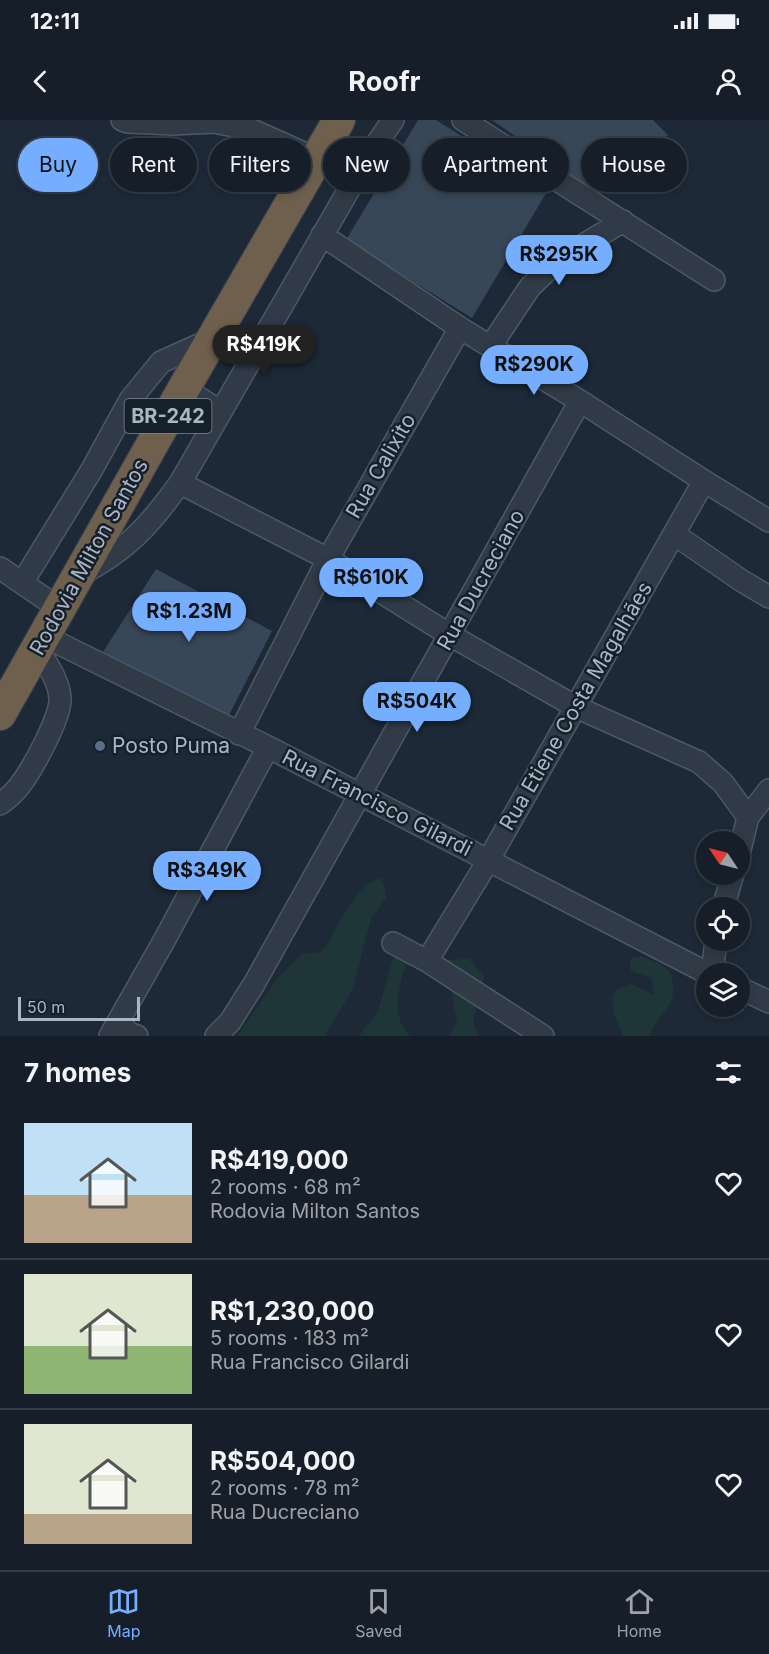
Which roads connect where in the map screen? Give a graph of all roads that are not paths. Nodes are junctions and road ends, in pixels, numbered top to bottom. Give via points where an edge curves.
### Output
1 (122, 120) edge
2 (339, 120) edge
3 (393, 120) edge
4 (463, 120) edge
5 (317, 159) junction
6 (623, 221) junction
7 (322, 235) junction
8 (714, 280) dead end
9 (460, 328) junction
10 (212, 339) junction
11 (490, 347) junction
12 (184, 388) junction
13 (580, 401) junction
14 (221, 412) junction
15 (704, 481) junction
16 (180, 483) junction
17 (769, 521) edge
18 (674, 534) junction
19 (328, 559) junction
20 (0, 568) edge
21 (79, 575) junction
22 (22, 583) junction
23 (769, 597) edge
24 (60, 609) junction
25 (450, 635) junction
26 (41, 642) junction
27 (576, 707) junction
28 (0, 714) edge
29 (239, 734) junction
30 (268, 747) junction
31 (769, 790) edge
32 (360, 795) junction
33 (0, 804) edge
34 (748, 816) junction
35 (744, 831) edge
36 (488, 861) junction
37 (393, 943) dead end
38 (427, 960) junction
39 (696, 966) edge
40 (750, 993) edge
41 (769, 1002) edge
42 (115, 1029) edge
43 (137, 1036) edge
44 (216, 1036) edge
45 (543, 1036) edge

1 - 5 street via 214,122 252,130
2 - 5 highway, Rodovia Milton Santos / BR-242
3 - 7 street
4 - 6 street
5 - 10 highway, Rodovia Milton Santos / BR-242
6 - 8 street
6 - 11 street via 557,261 530,287
7 - 9 street
7 - 14 street
9 - 11 street
9 - 19 street, Rua Calixito
10 - 12 highway, Rodovia Milton Santos / BR-242
10 - 22 street via 161,362 130,400
11 - 13 street
12 - 14 street
12 - 21 highway, Rodovia Milton Santos / BR-242
13 - 15 street
13 - 25 street, Rua Ducreciano
14 - 16 street
15 - 17 street
15 - 18 street, Rua Etiene Costa Magalhães
16 - 19 street
16 - 21 street via 136,537 107,561
18 - 23 street
18 - 27 street, Rua Etiene Costa Magalhães
19 - 25 street
19 - 29 street, Rua Calixito
20 - 22 street
21 - 24 highway, Rodovia Milton Santos / BR-242
22 - 24 street
24 - 26 highway, Rodovia Milton Santos / BR-242
25 - 27 street
25 - 32 street, Rua Ducreciano
26 - 28 highway, Rodovia Milton Santos / BR-242
26 - 29 street, Rua Francisco Gilardi
26 - 33 street via 61,706 29,771 16,791
27 - 34 street via 699,762 723,783
27 - 36 street, Rua Etiene Costa Magalhães
29 - 30 street, Rua Francisco Gilardi
30 - 32 street, Rua Francisco Gilardi
30 - 42 street
31 - 34 street
32 - 36 street, Rua Francisco Gilardi
32 - 44 street, Rua Ducreciano via 254,984 230,1022
34 - 35 street
36 - 38 street, Rua Etiene Costa Magalhães
36 - 39 street, Rua Francisco Gilardi
37 - 38 street
38 - 45 street
40 - 41 street
42 - 43 street

